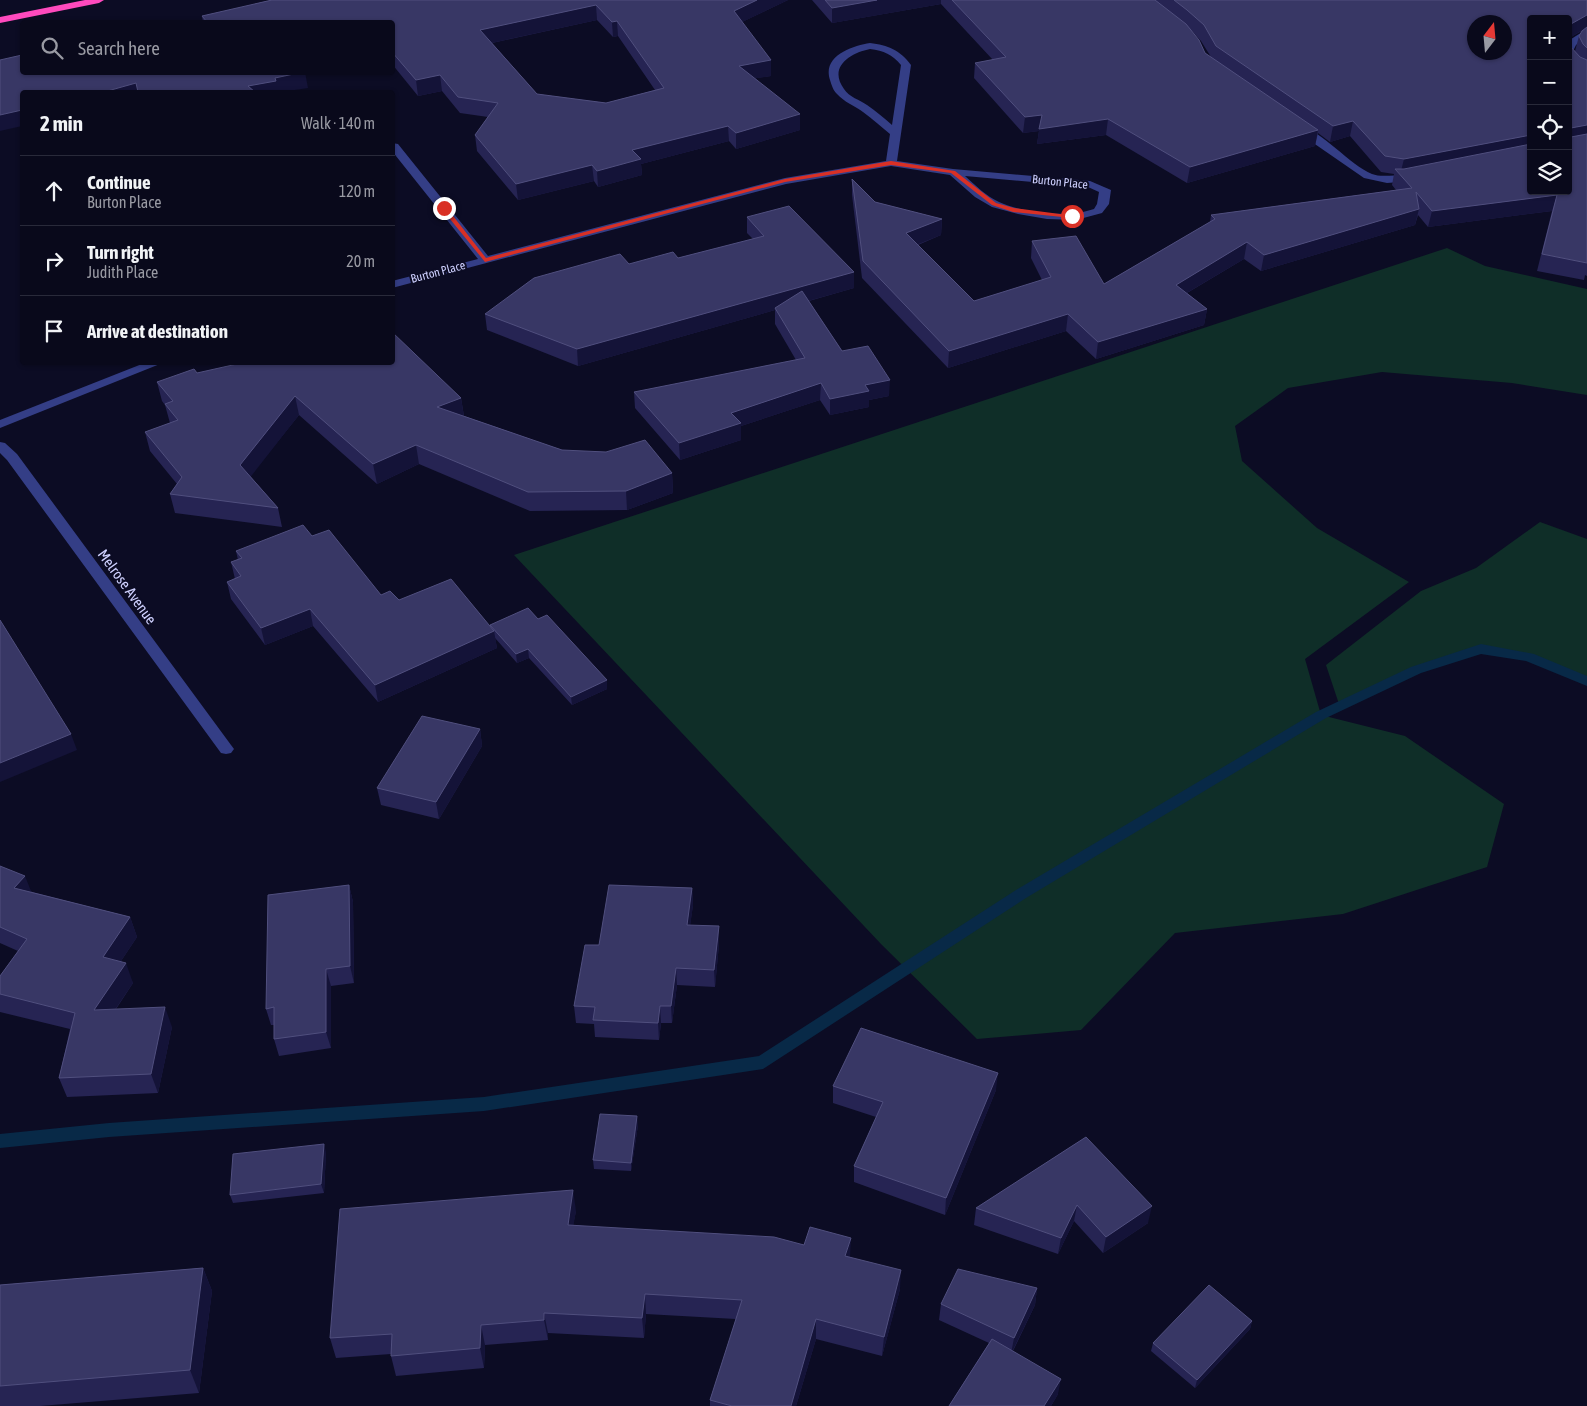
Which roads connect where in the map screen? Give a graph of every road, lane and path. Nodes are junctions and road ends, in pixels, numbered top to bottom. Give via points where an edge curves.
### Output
1 (98, 0) edge
2 (0, 20) edge
3 (1587, 32) edge
4 (1587, 73) edge
5 (1288, 120) edge
6 (896, 134) junction
7 (395, 147) edge
8 (891, 163) junction
9 (953, 172) junction
10 (1418, 176) edge
11 (485, 260) junction
12 (395, 284) edge
13 (151, 365) edge
14 (0, 424) edge
15 (0, 446) edge
16 (226, 749) dead end

1 - 2 highway
3 - 4 street via 1572,43 1568,51 1571,60
5 - 10 street via 1368,176 1387,180
6 - 6 street via 838,88 836,61 844,54 876,46 901,56 906,73
6 - 8 street
7 - 11 street
8 - 9 street, Burton Place
8 - 11 street, Burton Place via 785,181
9 - 9 street, Burton Place via 1090,184 1105,190 1104,203 1099,210 1083,216 1013,210 994,204
11 - 12 street, Burton Place
13 - 14 street
15 - 16 street, Melrose Avenue via 12,457

